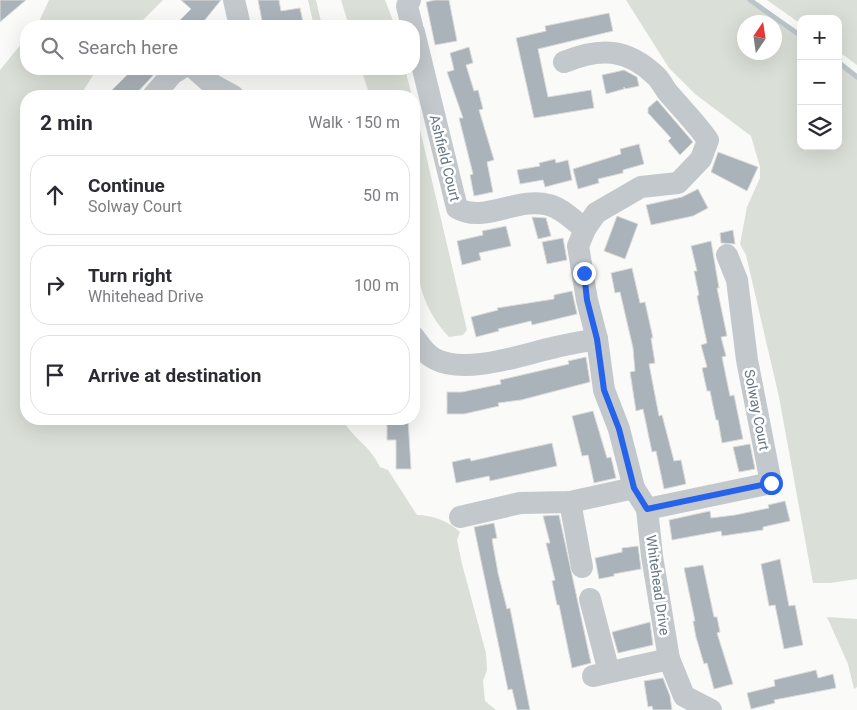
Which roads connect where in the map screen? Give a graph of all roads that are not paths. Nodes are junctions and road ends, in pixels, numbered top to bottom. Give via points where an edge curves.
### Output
1 (234, 0) edge
2 (410, 0) edge
3 (239, 20) edge
4 (411, 20) edge
5 (420, 57) edge
6 (564, 62) dead end
7 (171, 75) edge
8 (202, 75) edge
9 (158, 90) edge
10 (222, 90) edge
11 (584, 230) junction
12 (727, 255) dead end
13 (597, 339) junction
14 (420, 346) edge
15 (634, 488) junction
16 (570, 502) junction
17 (647, 509) junction
18 (460, 518) dead end
19 (582, 567) dead end
20 (590, 599) dead end
21 (669, 659) junction
22 (711, 710) edge

1 - 3 street
2 - 4 street
5 - 11 street, Ashfield Court via 457,208 466,214 483,213 514,204 537,202 551,205
6 - 11 street, Whitehead Drive via 582,54 609,51 646,67 708,140 701,159 678,183 641,187 596,213
7 - 9 street
8 - 10 street
11 - 13 street, Whitehead Drive via 578,246
12 - 17 street, Solway Court via 737,280 747,360 771,483
13 - 14 street via 494,363 454,364 436,359
13 - 15 street, Whitehead Drive via 604,390 619,429
15 - 16 street
15 - 17 street, Whitehead Drive
16 - 18 street via 520,503
16 - 19 street
17 - 21 street, Whitehead Drive
20 - 21 street via 601,674
21 - 22 street, Whitehead Drive via 684,696

